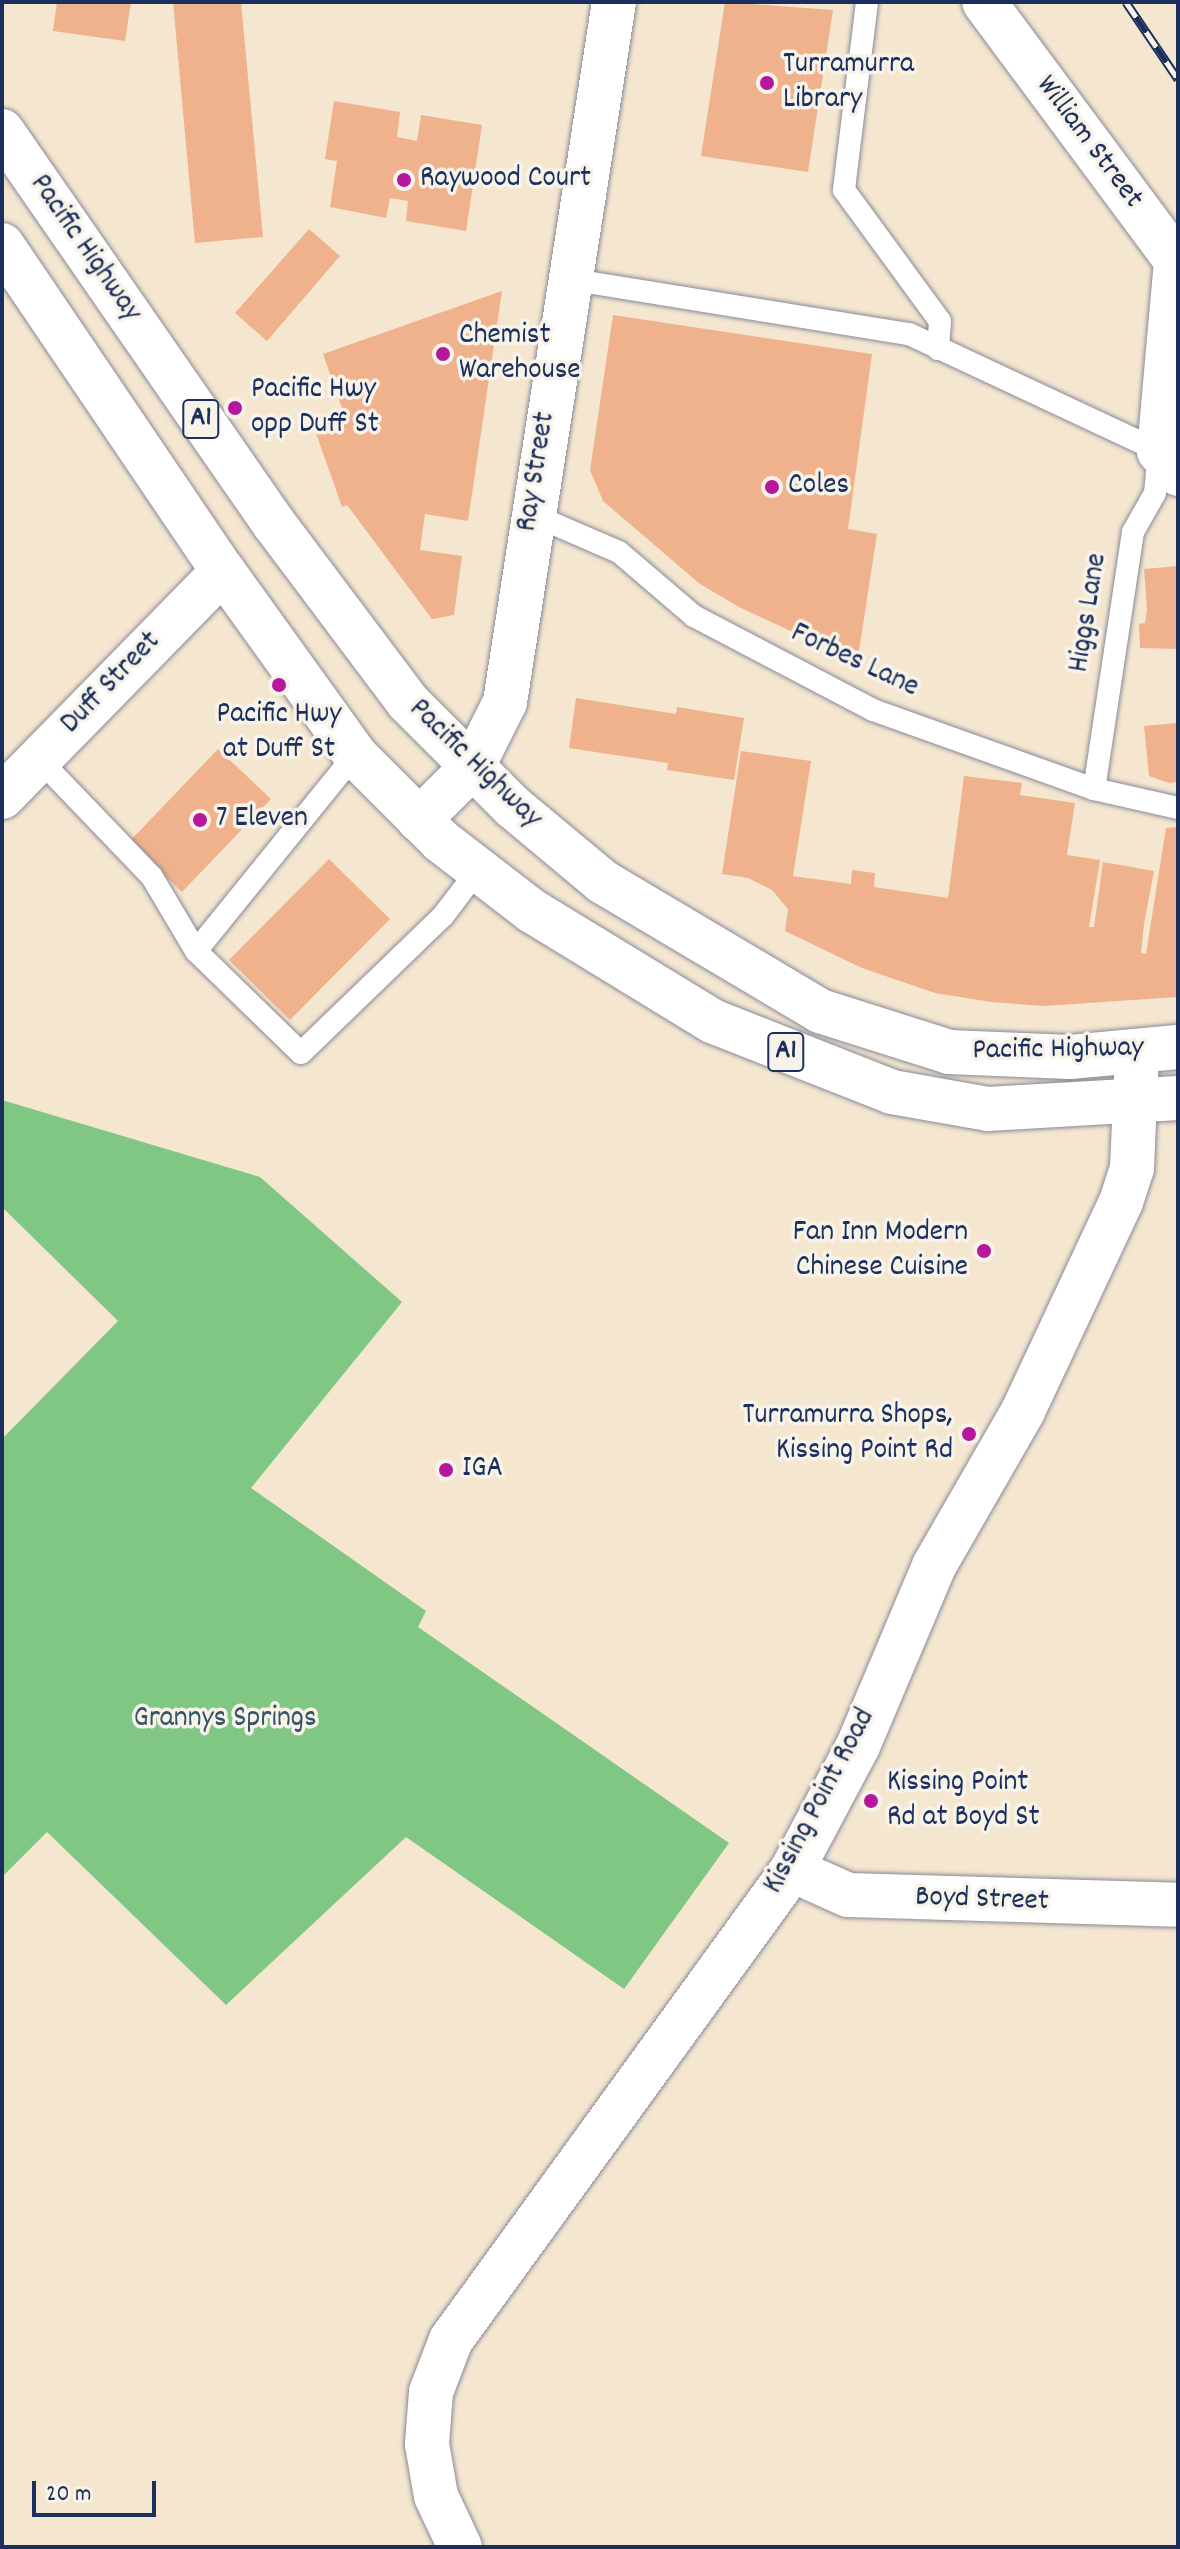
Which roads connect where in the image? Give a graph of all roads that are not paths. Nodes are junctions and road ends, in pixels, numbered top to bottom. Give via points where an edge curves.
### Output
1 (614, 2) edge
2 (867, 2) edge
3 (984, 2) edge
4 (2, 131) edge
5 (2, 245) edge
6 (568, 279) junction
7 (938, 349) junction
8 (1168, 463) edge
9 (531, 514) junction
10 (223, 571) junction
11 (355, 755) junction
12 (39, 759) junction
13 (473, 766) junction
14 (1094, 789) junction
15 (2, 797) edge
16 (1178, 808) edge
17 (419, 820) junction
18 (477, 871) junction
19 (196, 951) junction
20 (1158, 1050) edge
21 (1157, 1101) edge
22 (792, 1870) junction
23 (1178, 1905) edge
24 (460, 2547) edge

1 - 6 main road, Ray Street
2 - 7 lane via 844,190 940,321
3 - 8 main road, William Street via 1176,261
4 - 13 main road, Pacific Highway / A1 via 284,537 408,702
5 - 10 main road, Pacific Highway / A1
6 - 7 lane via 909,334
6 - 9 main road, Ray Street
7 - 8 lane
8 - 14 lane, Higgs Lane via 1133,532
9 - 13 main road, Ray Street via 505,702
9 - 14 lane, Forbes Lane via 619,552 694,616 873,710
10 - 11 main road, Pacific Highway / A1
10 - 12 main road, Duff Street
11 - 17 main road, Pacific Highway / A1
11 - 19 lane
12 - 15 main road, Duff Street
12 - 19 lane via 152,877
13 - 17 main road, Ray Street
13 - 20 main road, Pacific Highway / A1 via 603,882 820,1011 949,1052 992,1057
14 - 16 lane, Forbes Lane
17 - 18 main road, Pacific Highway / A1
18 - 19 lane via 443,916 301,1053
18 - 21 main road, Pacific Highway / A1 via 577,943 712,1021 892,1092 988,1109
20 - 21 main road, Kissing Point Road
21 - 22 main road, Kissing Point Road via 1101,1252 1023,1411 934,1566 858,1746
22 - 23 main road, Boyd Street via 848,1895
22 - 24 main road, Kissing Point Road via 451,2340 431,2392 427,2444 436,2496

